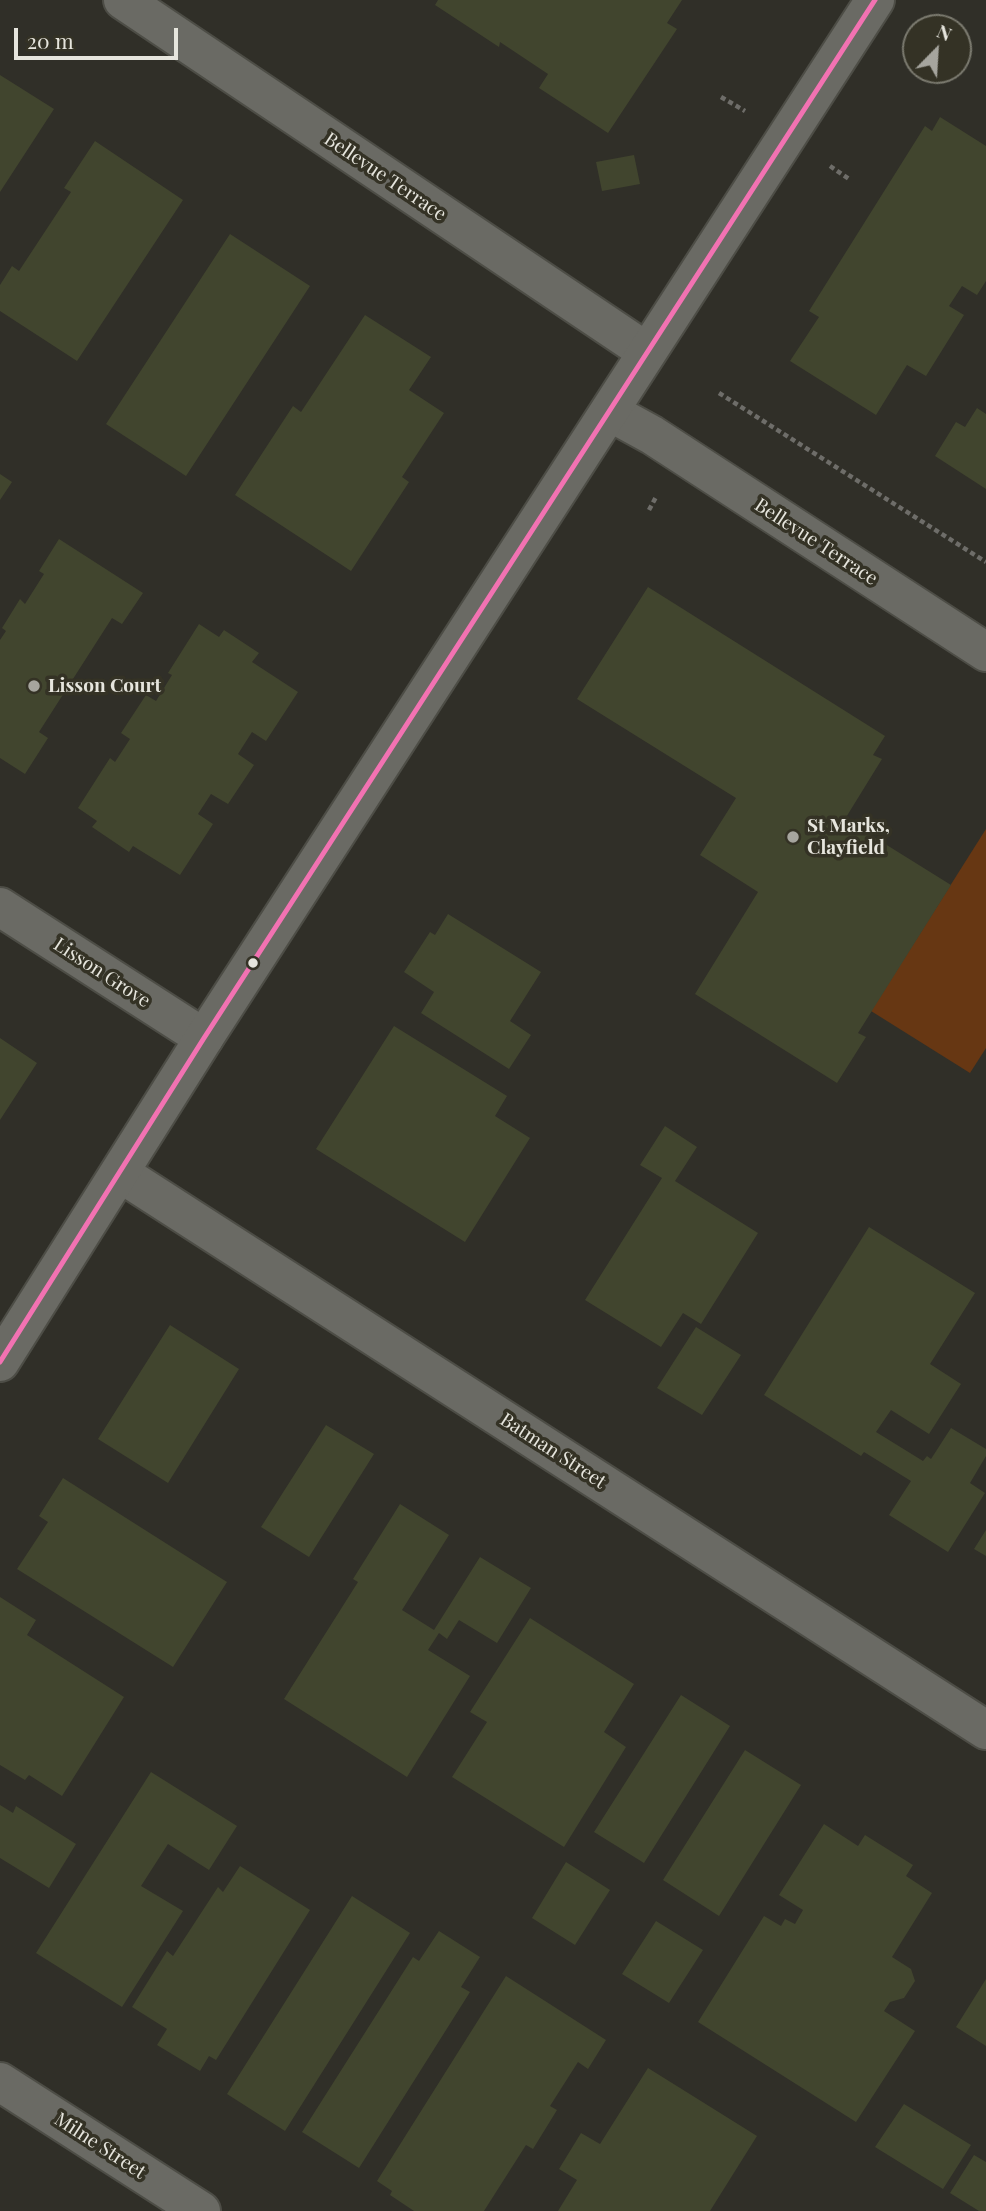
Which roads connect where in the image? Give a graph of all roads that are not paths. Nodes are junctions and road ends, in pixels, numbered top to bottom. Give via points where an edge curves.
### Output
1 (123, 0) edge
2 (875, 0) edge
3 (647, 352) junction
4 (610, 412) junction
5 (986, 652) edge
6 (0, 907) edge
7 (204, 1038) junction
8 (120, 1173) junction
9 (0, 1362) edge
10 (986, 1730) edge
11 (0, 2082) edge
12 (201, 2211) edge

1 - 3 street, Bellevue Terrace
2 - 3 street
3 - 4 street
4 - 5 street, Bellevue Terrace
4 - 7 street
6 - 7 street, Lisson Grove
7 - 8 street
8 - 9 street
8 - 10 street, Batman Street
11 - 12 street, Milne Street

